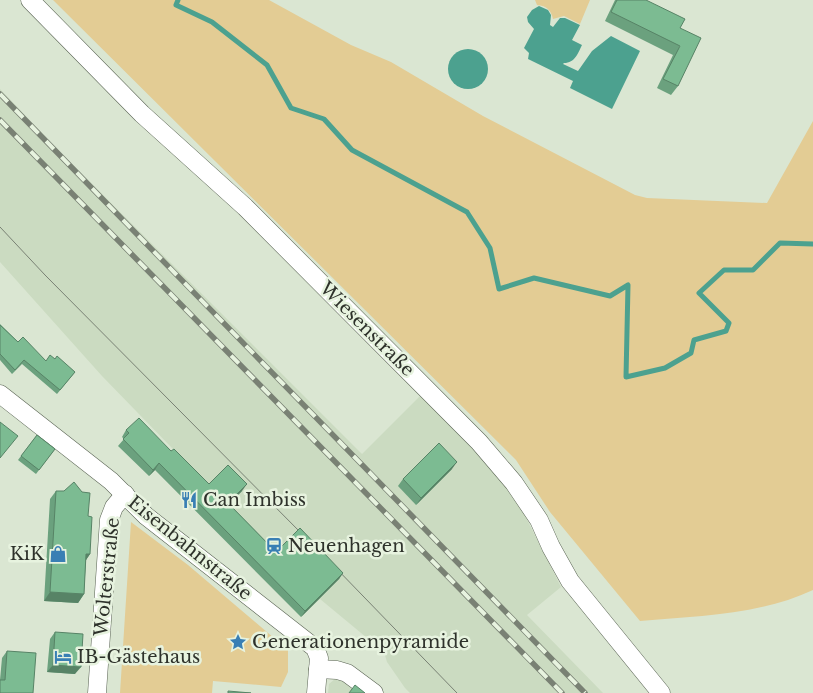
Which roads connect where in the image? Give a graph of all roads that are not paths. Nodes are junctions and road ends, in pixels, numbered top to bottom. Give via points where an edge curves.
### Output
1 (30, 0) edge
2 (0, 394) edge
3 (125, 494) junction
4 (318, 669) junction
5 (97, 693) edge
6 (316, 693) edge
7 (374, 693) edge
8 (661, 693) edge

1 - 8 street, Wiesenstraße via 142,114 244,207 479,442 539,520 570,581
2 - 3 street, Eisenbahnstraße
3 - 4 street, Eisenbahnstraße via 146,516 315,648 319,658
3 - 5 street, Wolterstraße via 114,507 109,520
4 - 6 street, Eisenbahnstraße
4 - 7 street via 347,673

